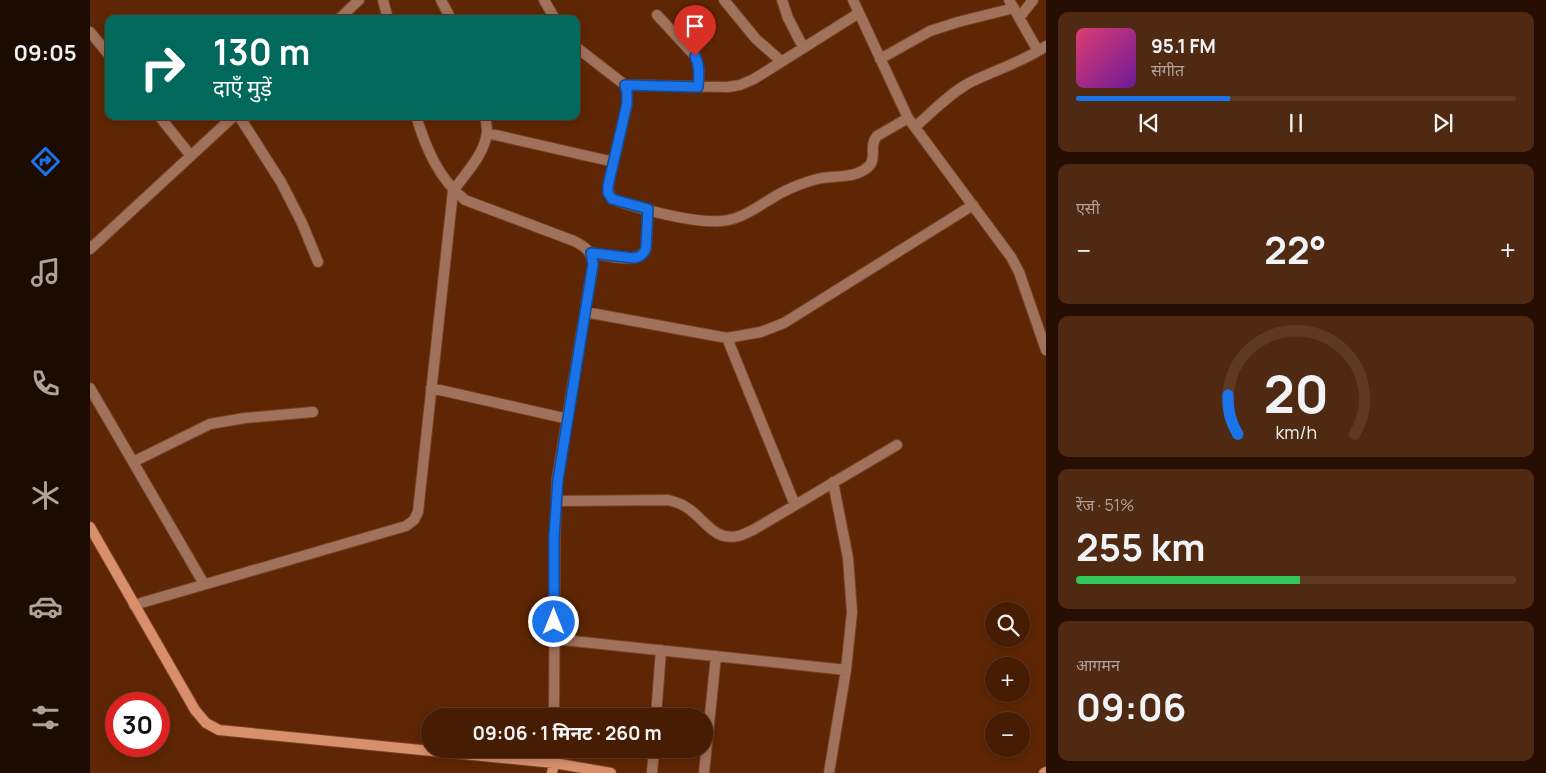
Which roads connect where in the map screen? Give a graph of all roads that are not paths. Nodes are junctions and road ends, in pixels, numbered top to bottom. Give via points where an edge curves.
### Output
1 (359, 0) edge
2 (383, 0) edge
3 (441, 0) edge
4 (544, 0) edge
5 (724, 0) edge
6 (782, 0) edge
7 (853, 0) edge
8 (1032, 0) edge
9 (1014, 9) edge
10 (859, 13) junction
11 (343, 15) edge
12 (387, 15) edge
13 (449, 15) edge
14 (552, 15) edge
15 (657, 15) dead end
16 (90, 32) edge
17 (803, 48) junction
18 (1044, 48) edge
19 (105, 50) edge
20 (580, 50) edge
21 (880, 59) junction
22 (781, 61) junction
23 (625, 85) junction
24 (698, 87) junction
25 (908, 118) junction
26 (162, 120) edge
27 (230, 120) edge
28 (242, 120) edge
29 (417, 120) edge
30 (485, 120) edge
31 (915, 127) junction
32 (487, 133) junction
33 (191, 156) junction
34 (614, 162) junction
35 (453, 191) junction
36 (973, 205) junction
37 (648, 209) junction
38 (90, 249) edge
39 (591, 253) junction
40 (318, 262) dead end
41 (585, 312) junction
42 (727, 338) junction
43 (1046, 350) edge
44 (90, 388) edge
45 (431, 388) junction
46 (313, 412) dead end
47 (568, 419) junction
48 (896, 445) dead end
49 (133, 462) junction
50 (833, 482) junction
51 (556, 501) junction
52 (795, 505) junction
53 (90, 527) edge
54 (204, 584) junction
55 (134, 604) junction
56 (554, 639) junction
57 (662, 650) junction
58 (716, 656) junction
59 (846, 670) junction
60 (554, 708) edge
61 (657, 708) edge
62 (653, 758) edge
63 (553, 768) edge
64 (611, 773) edge
65 (652, 773) edge
66 (704, 773) edge
67 (829, 773) edge

1 - 11 street
2 - 12 street
3 - 13 street
4 - 14 street
5 - 22 street via 756,39
6 - 17 street
7 - 10 street
8 - 9 street
9 - 18 street
9 - 21 street via 930,31
10 - 17 street
10 - 21 street
15 - 24 street via 695,56 700,75
16 - 19 street
17 - 22 street
18 - 31 street via 969,83
20 - 23 street
21 - 25 street
22 - 24 street via 740,85
23 - 24 street
23 - 34 street via 627,104
25 - 31 street
25 - 37 street via 873,140 873,159 866,169 817,179 784,191 733,219 722,222 697,220
26 - 33 street
27 - 33 street
28 - 40 street via 281,182
29 - 35 street via 431,157
30 - 32 street
31 - 36 street
32 - 34 street
32 - 35 street via 478,156
33 - 38 street
34 - 37 street via 608,186 612,199
35 - 39 street via 465,200 574,241
35 - 45 street
36 - 42 street via 784,323 761,332
36 - 43 street via 1019,272
37 - 39 street via 646,248 640,257
39 - 41 street via 593,264
41 - 42 street
41 - 47 street
42 - 52 street
44 - 49 street
45 - 47 street
45 - 54 street via 418,512 414,520 406,526
46 - 49 street via 210,424
47 - 51 street
48 - 50 street
49 - 54 street
50 - 52 street
50 - 59 street via 851,589
51 - 52 street via 679,502 716,534 726,536 738,536 753,530
51 - 56 street
53 - 55 street
54 - 55 street
55 - 63 street via 195,710 206,723 219,730
56 - 57 street
56 - 60 street
57 - 58 street
57 - 61 street
58 - 59 street
58 - 66 street
59 - 67 street
62 - 65 street
63 - 64 street

